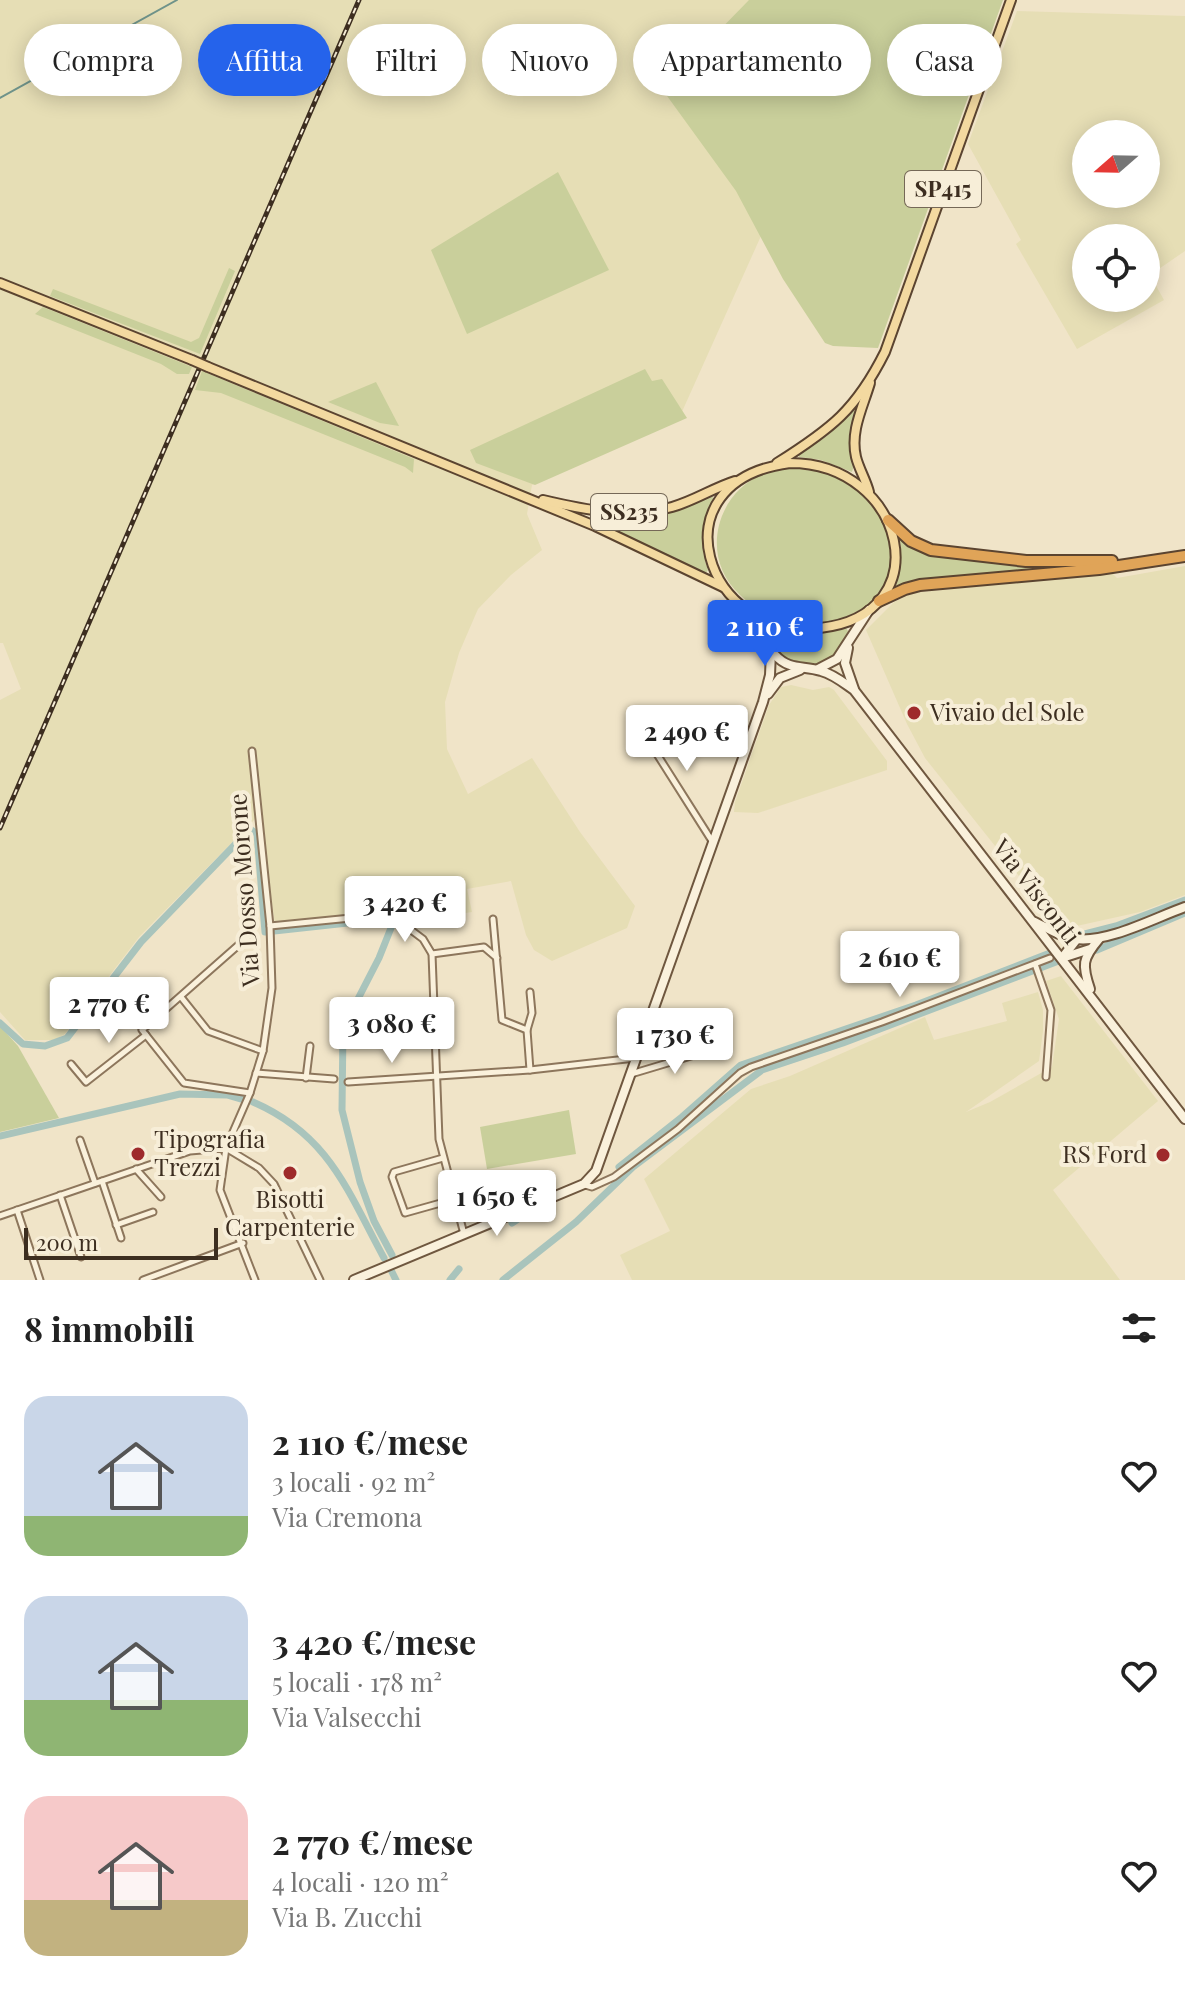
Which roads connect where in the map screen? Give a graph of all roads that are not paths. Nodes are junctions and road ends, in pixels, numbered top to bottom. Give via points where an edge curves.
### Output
1 (1011, 0) edge
2 (0, 283) edge
3 (872, 377) junction
4 (773, 465) junction
5 (739, 480) junction
6 (869, 493) junction
7 (516, 494) junction
8 (888, 520) junction
9 (1185, 556) edge
10 (1158, 560) junction
11 (723, 587) junction
12 (879, 601) junction
13 (869, 610) junction
14 (750, 611) junction
15 (852, 637) junction
16 (771, 651) junction
17 (803, 669) junction
18 (818, 669) junction
19 (854, 690) junction
20 (763, 702) junction
21 (636, 721) dead end
22 (252, 751) dead end
23 (713, 842) junction
24 (1185, 907) edge
25 (493, 919) dead end
26 (1033, 921) junction
27 (270, 930) junction
28 (251, 934) dead end
29 (1077, 939) junction
30 (1099, 939) junction
31 (1091, 949) junction
32 (432, 954) junction
33 (497, 958) junction
34 (1050, 958) dead end
35 (1062, 958) junction
36 (1035, 964) junction
37 (530, 992) dead end
38 (181, 997) junction
39 (1092, 997) junction
40 (436, 1019) junction
41 (527, 1030) junction
42 (362, 1034) dead end
43 (146, 1035) junction
44 (310, 1046) dead end
45 (711, 1050) dead end
46 (263, 1051) junction
47 (636, 1058) junction
48 (71, 1064) dead end
49 (530, 1070) junction
50 (256, 1073) junction
51 (630, 1075) junction
52 (437, 1077) junction
53 (1046, 1077) dead end
54 (306, 1078) junction
55 (334, 1079) dead end
56 (348, 1082) dead end
57 (250, 1093) junction
58 (1185, 1119) edge
59 (80, 1140) dead end
60 (226, 1148) junction
61 (443, 1158) junction
62 (136, 1169) junction
63 (98, 1182) junction
64 (584, 1184) junction
65 (60, 1195) junction
66 (161, 1197) dead end
67 (455, 1199) junction
68 (17, 1210) junction
69 (153, 1212) dead end
70 (0, 1216) edge
71 (116, 1225) junction
72 (464, 1234) junction
73 (121, 1238) dead end
74 (243, 1243) junction
75 (81, 1257) dead end
76 (40, 1280) edge
77 (143, 1280) edge
78 (255, 1280) edge
79 (320, 1280) edge
80 (354, 1280) edge

1 - 3 main road, SP415
2 - 7 main road, bridge
3 - 4 main road, SP415 via 834,424
3 - 6 main road, SP415 via 854,445
4 - 5 main road, SP415
4 - 6 main road, SP415 via 820,465
5 - 7 main road, SS235 via 669,508 628,512 578,510
5 - 11 main road, SP415 via 720,500 707,535 708,557
6 - 8 main road, SP415
7 - 11 main road, SS235
8 - 10 highway, SP415 via 911,541 931,550 1026,561
8 - 12 main road, SP415 via 896,565
9 - 10 highway
10 - 12 highway, SP415 via 920,585
11 - 14 main road, SP415
12 - 13 main road, SP415
13 - 14 main road, SP415 via 847,623 810,629 779,624
13 - 15 street
14 - 16 street
15 - 18 street via 837,659
15 - 19 street via 845,663
16 - 17 street
16 - 20 street
17 - 18 street
17 - 20 street via 780,678
18 - 19 street
19 - 26 street, Via Visconti
20 - 23 street
21 - 23 street
22 - 27 street, Via Dosso Morone
23 - 47 street
24 - 30 street
25 - 33 street
26 - 29 street
26 - 35 street, Via Visconti
27 - 32 street via 381,915 395,918 423,939
27 - 46 street, Via Dosso Morone via 272,988
28 - 38 street
29 - 30 street
29 - 35 street
30 - 31 street
31 - 35 street
31 - 39 street via 1084,971
32 - 33 street via 484,947
32 - 40 street
33 - 41 street via 502,1020
34 - 36 street
35 - 39 street, Via Visconti
36 - 53 street via 1051,1010
36 - 64 street via 751,1067 614,1177 592,1187
37 - 41 street
38 - 43 street via 142,1030
38 - 46 street via 208,1031
39 - 58 street, Via Visconti
40 - 42 street via 417,1020 417,1031
40 - 52 street
41 - 49 street
43 - 48 street via 86,1082
43 - 57 street via 184,1083
44 - 54 street
45 - 51 street
46 - 50 street, Via Dosso Morone
47 - 49 street
47 - 51 street
49 - 52 street
50 - 54 street
50 - 57 street, Via Dosso Morone
51 - 64 street via 596,1171
52 - 56 street
52 - 61 street
54 - 55 street
57 - 60 street, Via Dosso Morone
59 - 63 street
60 - 62 street via 190,1151
60 - 74 street, Via Dosso Morone via 220,1190
60 - 79 street via 274,1184
61 - 67 street
61 - 67 street via 394,1172 394,1186 407,1214
62 - 63 street
62 - 66 street
63 - 65 street
63 - 71 street
64 - 72 street
65 - 68 street
65 - 75 street
67 - 72 street
68 - 70 street
68 - 76 street
69 - 71 street
71 - 73 street
72 - 80 street
74 - 77 street
74 - 78 street, Via Dosso Morone

